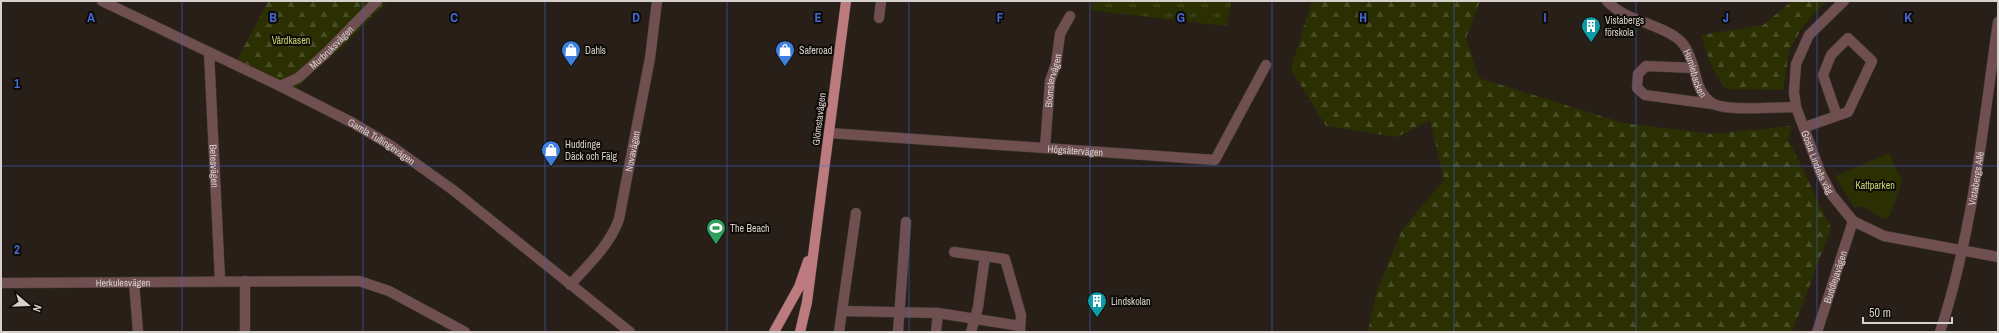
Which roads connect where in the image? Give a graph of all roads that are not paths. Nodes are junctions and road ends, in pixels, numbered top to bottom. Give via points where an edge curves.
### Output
1 (102, 1) edge
2 (377, 1) edge
3 (657, 1) edge
4 (846, 1) edge
5 (881, 1) edge
6 (1607, 1) edge
7 (1844, 1) edge
8 (1070, 16) dead end
9 (879, 18) dead end
10 (1998, 22) edge
11 (209, 52) junction
12 (1266, 65) dead end
13 (1693, 68) junction
14 (280, 86) junction
15 (1712, 104) junction
16 (1796, 107) junction
17 (1837, 116) junction
18 (1805, 126) junction
19 (829, 133) junction
20 (1045, 148) junction
21 (856, 214) dead end
22 (1853, 221) junction
23 (906, 222) dead end
24 (815, 240) junction
25 (1962, 251) junction
26 (954, 252) dead end
27 (985, 256) junction
28 (1998, 257) edge
29 (220, 280) junction
30 (245, 281) junction
31 (134, 282) junction
32 (1, 283) edge
33 (570, 285) junction
34 (842, 311) junction
35 (900, 313) junction
36 (938, 313) junction
37 (974, 320) junction
38 (1020, 329) edge
39 (245, 331) edge
40 (138, 332) edge
41 (465, 332) edge
42 (630, 332) edge
43 (774, 332) edge
44 (800, 332) edge
45 (839, 332) edge
46 (898, 332) edge
47 (936, 332) edge
48 (971, 332) edge
49 (1816, 332) edge
50 (1940, 332) edge

1 - 11 street, Gamla Tullingevägen
2 - 14 street, Murbruksvägen via 298,78
3 - 33 street, Novavägen via 650,58 619,219 608,241
4 - 19 main road, Glömstavägen
5 - 9 street
6 - 13 street, Humlebacken via 1619,11 1674,36 1686,47
7 - 16 street, Gösta Lindells väg via 1809,35 1796,64
8 - 20 street, Blomstervägen via 1060,34 1056,64 1050,81
10 - 25 street, Vistabergs Allé
11 - 14 street, Gamla Tullingevägen
11 - 29 street, Betesvägen
12 - 20 street, Högsätervägen via 1215,160
13 - 15 street, Humlebacken via 1701,91
13 - 15 street via 1646,66 1638,74 1637,88 1645,95
14 - 33 street, Gamla Tullingevägen via 353,123 395,148 453,190
15 - 16 street, Humlebacken via 1726,108
16 - 18 street, Gösta Lindells väg
17 - 17 street via 1848,112 1872,61 1848,38 1831,55 1823,76
17 - 18 street
18 - 22 street, Gösta Lindells väg via 1821,174 1832,195
19 - 20 street, Högsätervägen
19 - 24 main road, Glömstavägen
21 - 34 street
22 - 25 street, Gösta Lindells väg via 1884,236
22 - 49 street, Buddlejavägen
23 - 35 street
24 - 43 main road, Glömstavägen via 799,287
24 - 44 main road, Glömstavägen via 807,302
25 - 28 street, Gösta Lindells väg
25 - 50 street, Vistabergs Allé
26 - 27 street
27 - 37 street
27 - 38 street via 1005,259 1021,315
29 - 30 street, Herkulesvägen
29 - 31 street, Herkulesvägen
30 - 39 street
30 - 41 street, Herkulesvägen via 359,280 389,291
31 - 32 street, Herkulesvägen
31 - 40 street
33 - 42 street, Gamla Tullingevägen
34 - 35 street
34 - 45 street
35 - 36 street
35 - 46 street
36 - 37 street
36 - 47 street
37 - 38 street
37 - 48 street

